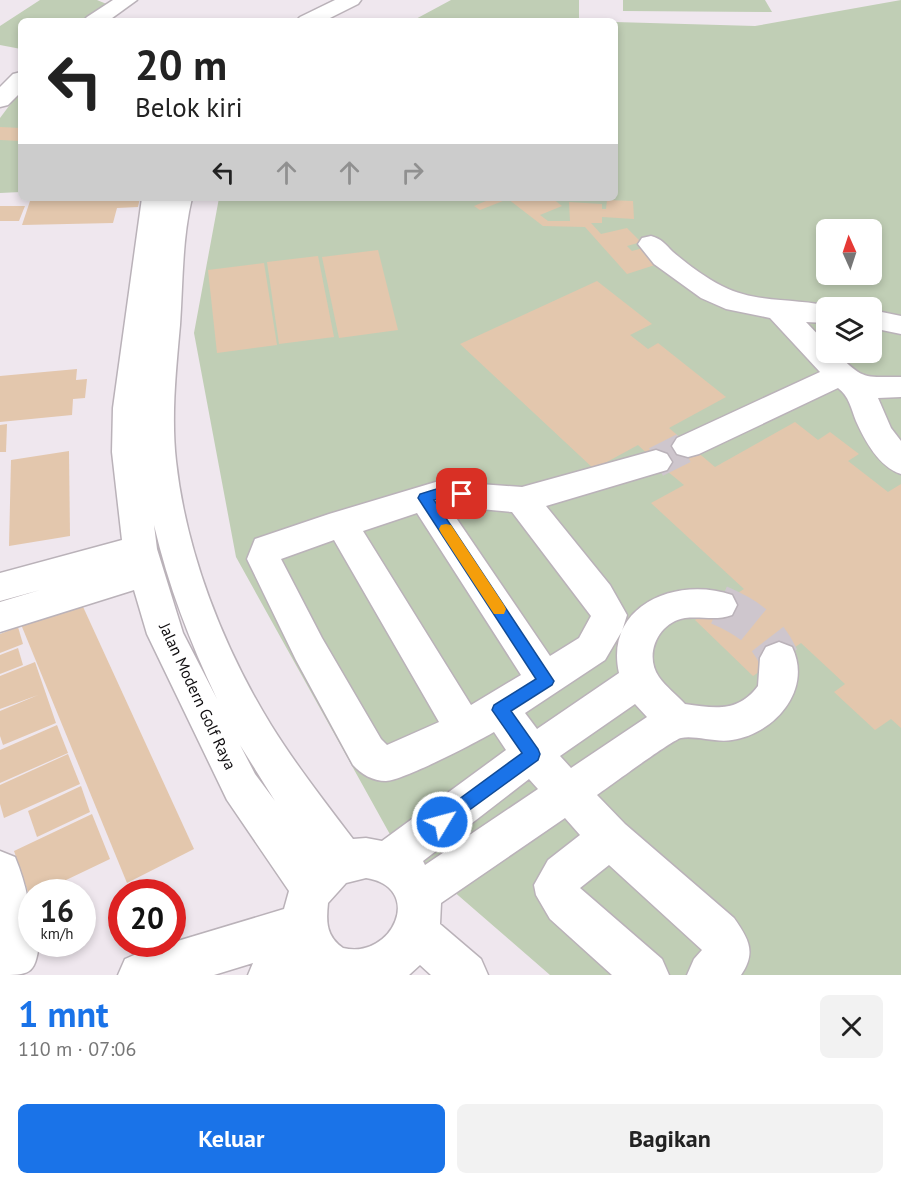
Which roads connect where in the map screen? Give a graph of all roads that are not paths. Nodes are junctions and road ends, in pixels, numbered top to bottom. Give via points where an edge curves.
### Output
1 (127, 0) edge
2 (359, 3) edge
3 (99, 18) edge
4 (316, 18) edge
5 (338, 18) edge
6 (18, 82) edge
7 (0, 100) edge
8 (155, 201) edge
9 (179, 201) edge
10 (651, 244) dead end
11 (779, 311) junction
12 (816, 313) edge
13 (882, 321) edge
14 (901, 325) edge
15 (849, 382) junction
16 (901, 387) edge
17 (688, 446) tunnel mouth
18 (656, 462) tunnel mouth
19 (901, 462) edge
20 (425, 498) junction
21 (522, 500) junction
22 (341, 523) junction
23 (144, 561) junction
24 (0, 587) edge
25 (720, 605) tunnel mouth
26 (0, 617) edge
27 (779, 658) tunnel mouth
28 (639, 680) junction
29 (546, 681) junction
30 (500, 710) junction
31 (675, 720) junction
32 (464, 729) junction
33 (532, 754) junction
34 (566, 793) junction
35 (610, 837) junction
36 (388, 862) junction
37 (0, 872) edge
38 (320, 908) junction
39 (418, 913) junction
40 (0, 967) edge
41 (390, 972) edge
42 (141, 975) edge
43 (271, 975) edge
44 (465, 975) edge
45 (646, 975) edge
46 (710, 975) edge

1 - 3 street
2 - 4 street
2 - 5 street
6 - 7 street
8 - 23 street, Jalan Modern Golf Raya via 128,408 128,452
9 - 38 street, Jalan Modern Golf Raya via 162,360 162,479 174,537 201,621 241,707 274,765
10 - 11 street via 711,292 736,303
11 - 12 street
11 - 15 street
13 - 14 street
15 - 16 street
15 - 17 street
15 - 19 street via 882,444
18 - 21 street
20 - 21 street via 443,492
20 - 22 street
20 - 29 street
21 - 29 street via 609,615 592,649
22 - 32 street
22 - 32 street via 274,545 267,549 264,559 367,752 375,761 387,763
23 - 24 street
23 - 26 street
23 - 38 street, Jalan Modern Golf Raya via 165,634 241,788
25 - 28 street via 676,604 647,620 633,647
27 - 31 street via 781,674 770,703 740,722
28 - 31 street
28 - 33 street
29 - 30 street
30 - 32 street
30 - 33 street
31 - 34 street
33 - 34 street
33 - 36 street
34 - 35 street
34 - 39 street
35 - 45 street via 563,875 556,885 558,895
35 - 46 street via 718,934 728,948 727,957
36 - 38 street via 366,858
36 - 39 street via 406,875
37 - 40 street via 17,940 15,955
38 - 41 street via 339,970 362,974
38 - 42 street
38 - 43 street
39 - 41 street via 405,954
39 - 44 street

